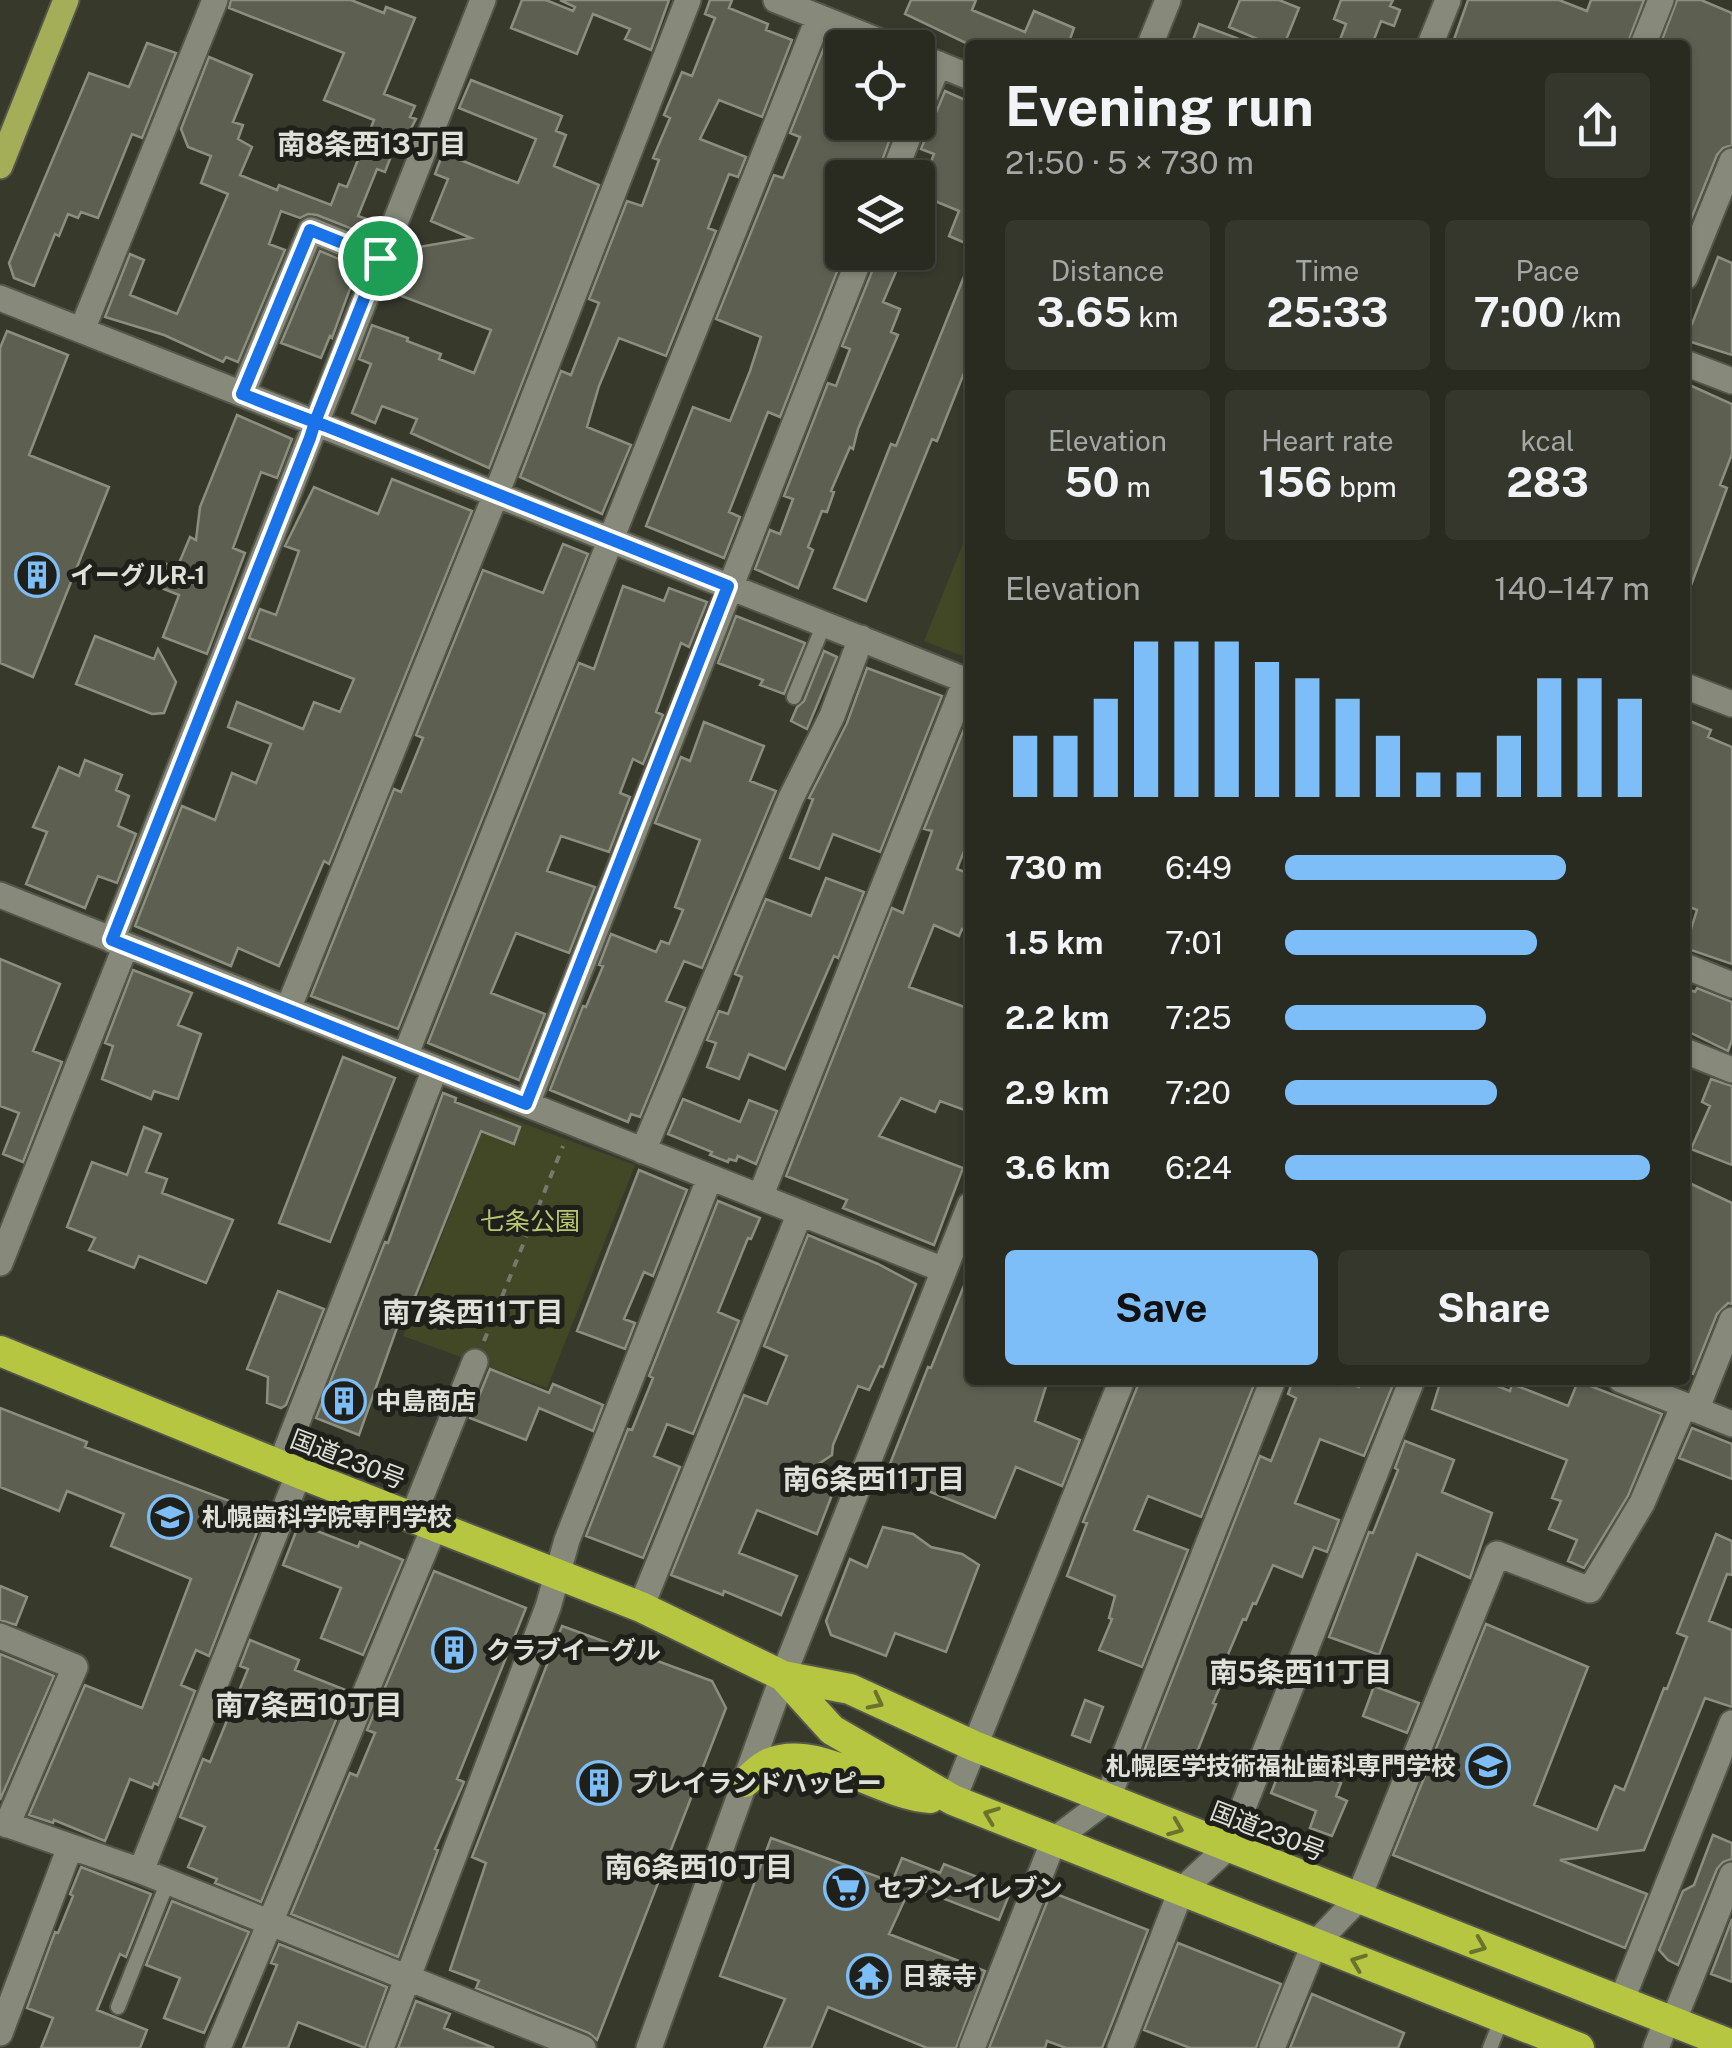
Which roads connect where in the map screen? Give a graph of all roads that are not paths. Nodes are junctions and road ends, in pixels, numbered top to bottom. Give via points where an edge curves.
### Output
1 (66, 0) edge
2 (215, 0) edge
3 (483, 0) edge
4 (688, 0) edge
5 (776, 0) edge
6 (1168, 0) edge
7 (1448, 0) edge
8 (1661, 0) edge
9 (819, 17) junction
10 (851, 30) edge
11 (1152, 40) edge
12 (1432, 40) edge
13 (1645, 40) edge
14 (935, 63) edge
15 (965, 74) edge
16 (1732, 161) edge
17 (0, 166) edge
18 (380, 258) junction
19 (1690, 266) edge
20 (855, 270) edge
21 (0, 298) edge
22 (82, 330) junction
23 (1690, 365) edge
24 (1732, 381) edge
25 (242, 394) junction
26 (315, 422) junction
27 (496, 494) junction
28 (612, 540) junction
29 (728, 586) junction
30 (824, 624) junction
31 (861, 638) junction
32 (965, 680) edge
33 (965, 688) edge
34 (1690, 688) edge
35 (794, 697) dead end
36 (1732, 704) edge
37 (0, 895) edge
38 (120, 942) junction
39 (1690, 968) edge
40 (1732, 985) edge
41 (288, 1009) junction
42 (405, 1056) junction
43 (1690, 1060) edge
44 (435, 1069) junction
45 (1732, 1070) edge
46 (526, 1104) junction
47 (643, 1151) junction
48 (710, 1177) junction
49 (760, 1196) junction
50 (800, 1212) junction
51 (965, 1218) edge
52 (0, 1263) edge
53 (944, 1270) junction
54 (1732, 1320) edge
55 (0, 1351) edge
56 (475, 1362) road end
57 (1120, 1385) edge
58 (1271, 1385) edge
59 (1410, 1385) edge
60 (1633, 1385) edge
61 (1690, 1408) junction
62 (1732, 1424) edge
63 (290, 1470) junction
64 (424, 1520) junction
65 (558, 1573) junction
66 (641, 1606) junction
67 (0, 1636) edge
68 (783, 1676) junction
69 (1732, 1723) edge
70 (974, 1746) junction
71 (745, 1782) junction
72 (953, 1800) junction
73 (1108, 1800) junction
74 (4, 1824) edge
75 (1054, 1840) junction
76 (70, 1847) junction
77 (1227, 1848) junction
78 (141, 1870) junction
79 (1732, 1875) edge
80 (168, 1882) junction
81 (1181, 1891) junction
82 (1358, 1899) junction
83 (269, 1922) junction
84 (1314, 1944) junction
85 (408, 1978) junction
86 (1621, 2002) junction
87 (118, 2008) dead end
88 (1502, 2018) junction
89 (1665, 2030) edge
90 (0, 2033) edge
91 (0, 2041) edge
92 (1732, 2046) edge
93 (18, 2048) edge
94 (218, 2048) edge
95 (382, 2048) edge
96 (582, 2048) edge
97 (649, 2048) edge
98 (972, 2048) edge
99 (1120, 2048) edge
100 (1272, 2048) edge
101 (1490, 2048) edge
102 (1579, 2048) edge

1 - 17 main road
2 - 22 street
3 - 18 street
4 - 27 street
5 - 9 street
6 - 11 street
7 - 12 street
8 - 13 street
9 - 10 street
9 - 28 street
14 - 15 street
16 - 19 street
18 - 25 street via 310,230
18 - 26 street
20 - 29 street
21 - 22 street
22 - 25 street
23 - 24 street
25 - 26 street
26 - 27 street
26 - 38 street
27 - 28 street
27 - 41 street
28 - 29 street
28 - 42 street
29 - 30 street
29 - 46 street
30 - 31 street
30 - 35 lane
31 - 32 street
31 - 47 street
33 - 49 street
34 - 36 street
37 - 38 street
38 - 41 street
38 - 52 street
39 - 40 street
41 - 42 street
42 - 44 street
43 - 45 street
44 - 46 street
44 - 63 street
46 - 47 street
47 - 48 street
48 - 49 street
48 - 65 street
49 - 50 street
50 - 53 street
50 - 66 street
51 - 53 street
53 - 68 street
54 - 61 street
55 - 63 highway, 国道230号
56 - 64 street
57 - 70 street
58 - 73 street
59 - 77 street
60 - 61 street
61 - 62 street
61 - 82 street via 1590,1590 1497,1554
63 - 64 highway, 国道230号
63 - 78 street
64 - 65 highway, 国道230号
64 - 83 street
65 - 66 highway, 国道230号
65 - 85 street
66 - 68 highway, 国道230号
67 - 74 street via 75,1668
68 -> 70 highway, 国道230号 via 850,1689
68 - 71 street
68 - 72 highway, 国道230号 via 832,1730
69 - 86 street
70 - 72 street
70 - 73 highway, 国道230号
71 - 72 highway via 769,1763 794,1758 921,1798
71 - 97 street
75 -> 72 highway, 国道230号
73 - 75 street
73 -> 77 highway, 国道230号
74 - 76 street
75 - 81 highway, 国道230号
75 - 98 street
76 - 78 street
76 - 90 street
77 - 81 street
77 - 82 highway, 国道230号
78 - 80 street
79 - 89 street
80 - 83 street
80 - 87 lane
81 - 84 highway, 国道230号
81 - 99 street
82 - 84 street
82 -> 86 highway, 国道230号
83 - 85 street
83 - 94 street
88 -> 84 highway, 国道230号
84 - 100 street
85 - 95 street
85 - 96 street
86 - 89 highway, 国道230号
88 - 101 lane
88 - 102 highway, 国道230号
89 - 92 highway, 国道230号
91 - 93 street

